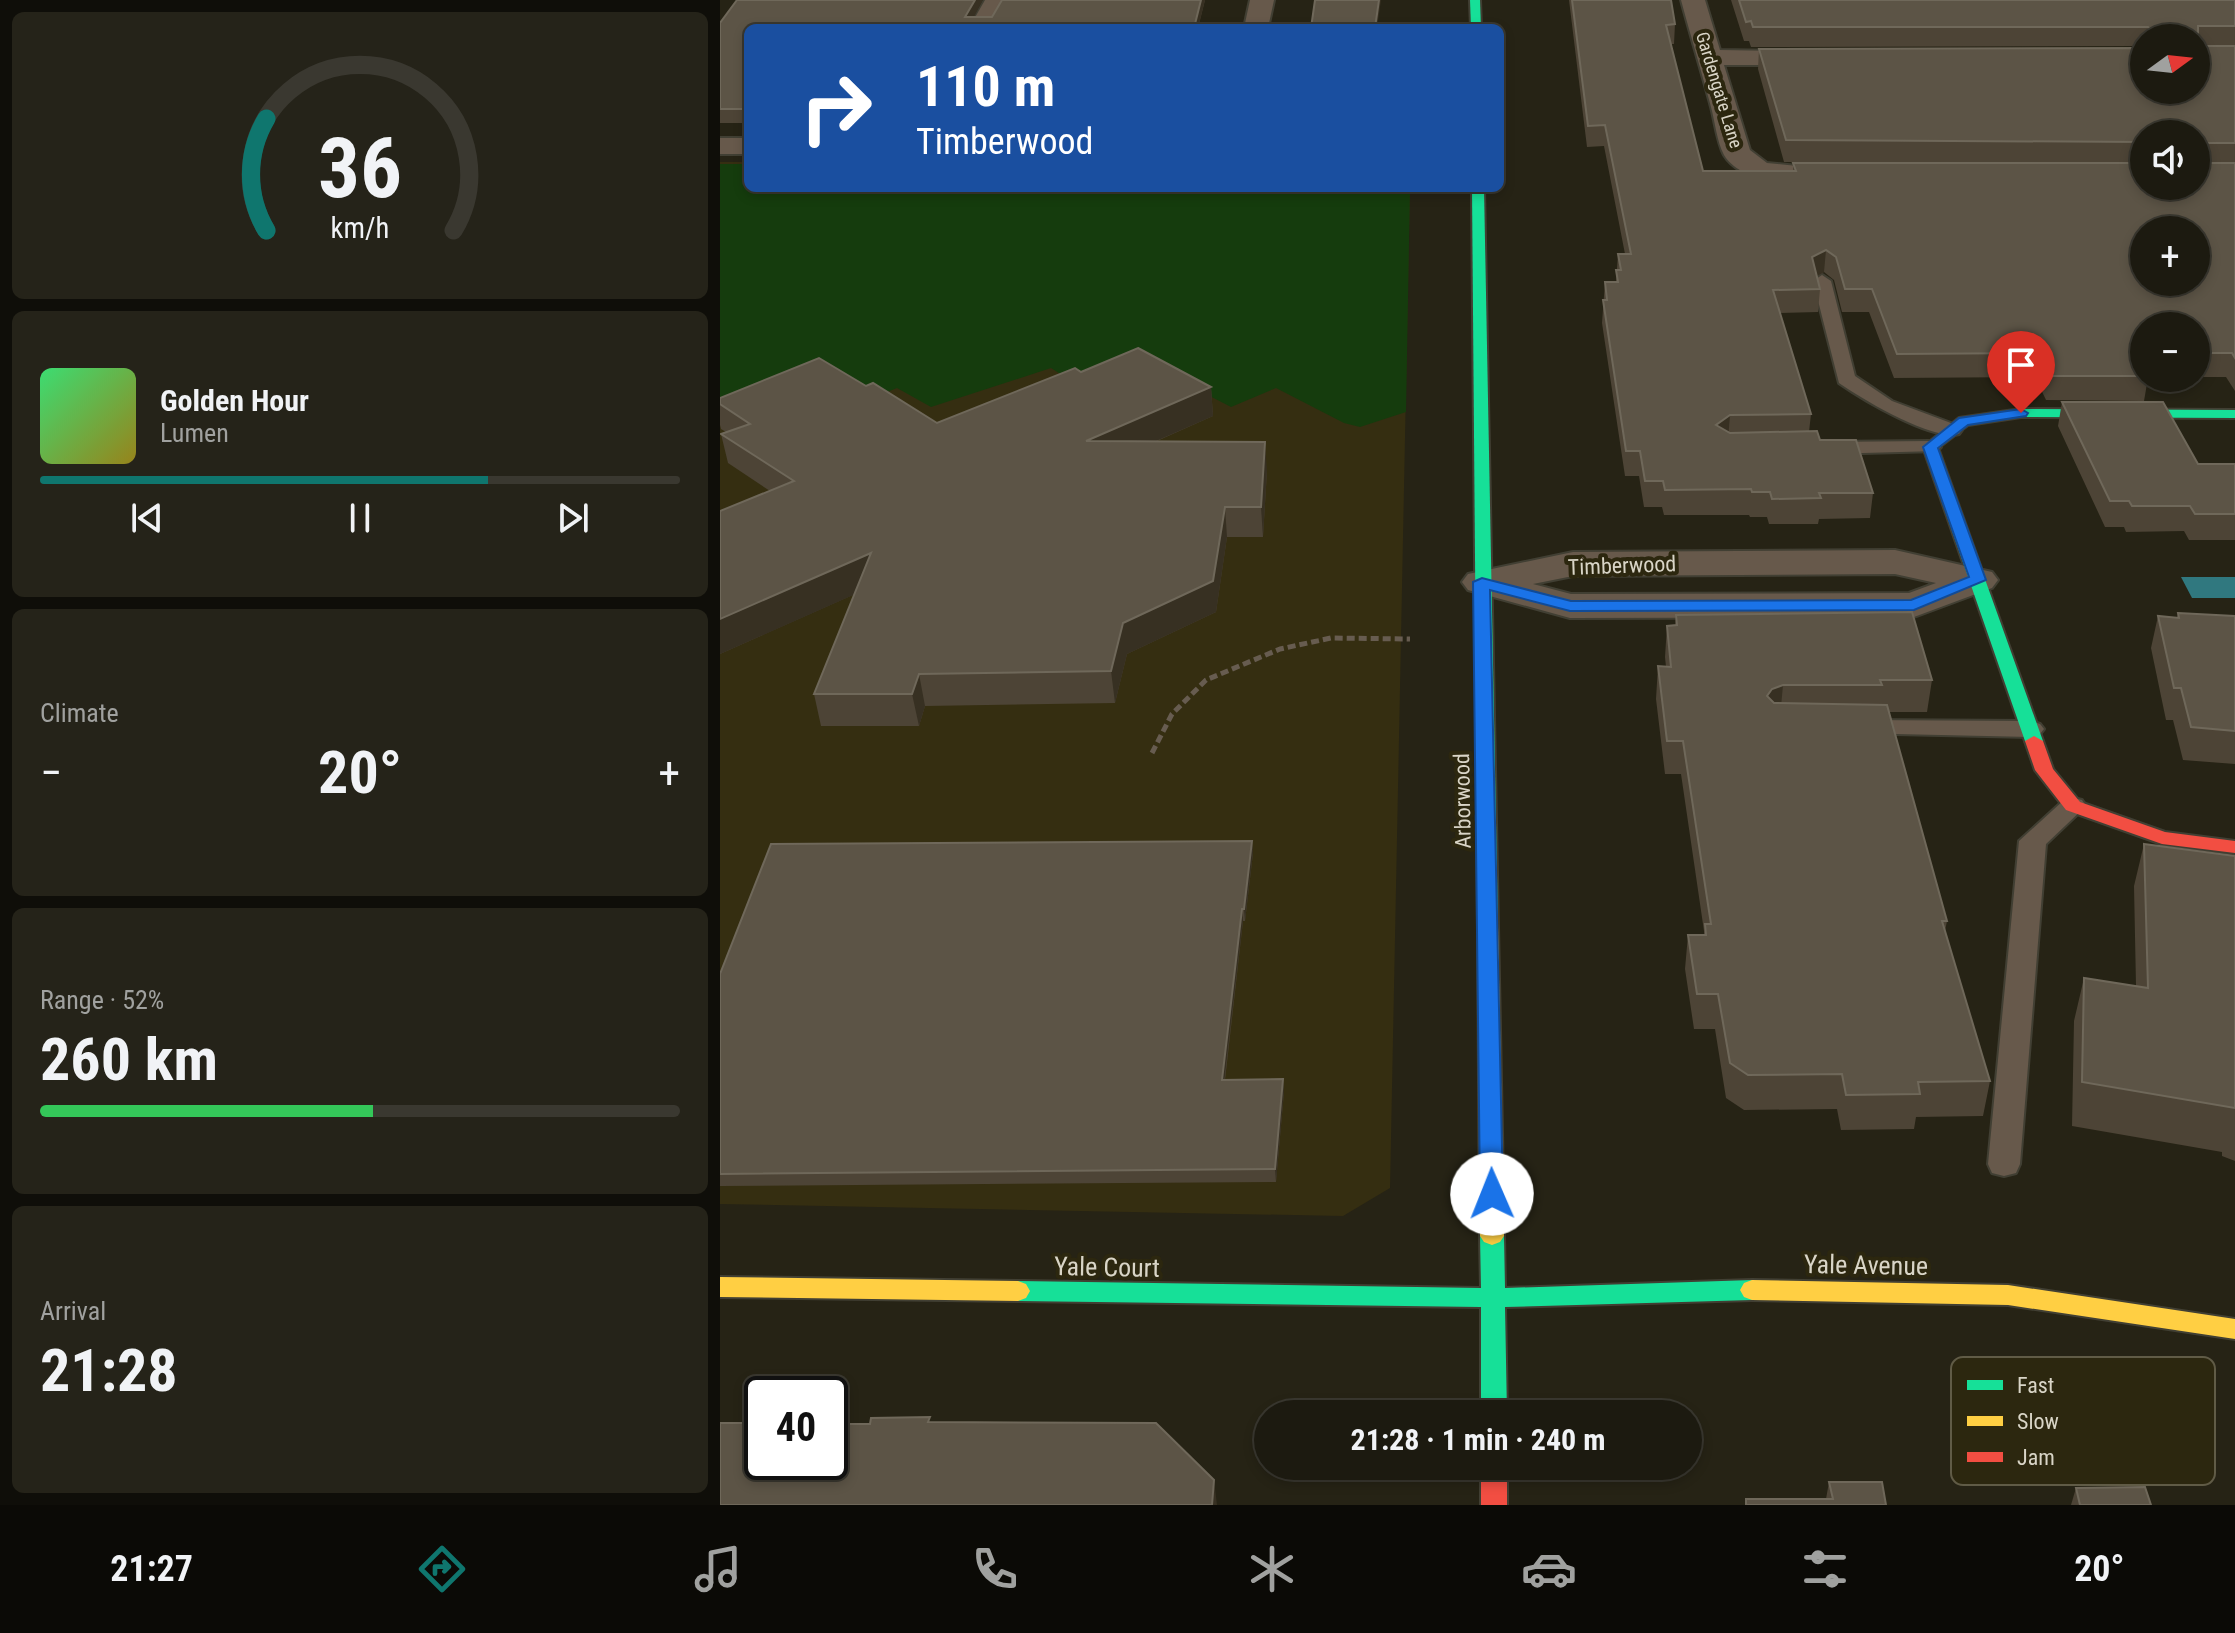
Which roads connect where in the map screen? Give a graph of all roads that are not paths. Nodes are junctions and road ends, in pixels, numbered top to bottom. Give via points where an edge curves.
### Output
1 (997, 0) edge
2 (1262, 0) edge
3 (1475, 0) edge
4 (1693, 0) edge
5 (982, 24) edge
6 (1257, 24) edge
7 (1476, 24) edge
8 (1848, 57) edge
9 (1708, 58) junction
10 (720, 146) edge
11 (744, 146) edge
12 (1838, 175) edge
13 (1478, 192) edge
14 (1822, 281) edge
15 (2235, 414) edge
16 (1952, 430) junction
17 (1930, 447) junction
18 (1801, 448) edge
19 (1978, 580) junction
20 (1482, 582) junction
21 (1826, 728) edge
22 (2031, 729) junction
23 (2073, 806) junction
24 (2235, 847) edge
25 (2004, 1164) dead end
26 (720, 1287) edge
27 (1493, 1298) junction
28 (2235, 1329) edge
29 (1494, 1400) edge
30 (1494, 1480) edge
31 (1494, 1505) edge

1 - 5 street
2 - 6 street
3 - 7 street
4 - 9 street, Gardengate Lane
8 - 9 street
9 - 12 street, Gardengate Lane via 1737,153 1759,171
10 - 11 street
13 - 20 street, Arborwood
14 - 16 lane via 1846,379 1885,405
15 - 16 street via 2021,413 1964,421
16 - 17 street
17 - 18 lane
17 - 19 street
19 - 20 street, Timberwood via 1914,605 1570,606
19 - 22 street
20 - 27 street, Arborwood
21 - 22 lane
22 - 23 street via 2044,770
23 - 24 street via 2162,838
23 - 25 lane via 2033,841
26 - 27 street, Yale Court
27 - 28 street, Yale Avenue via 1800,1289 2008,1295
27 - 29 street, Arborwood
30 - 31 street

